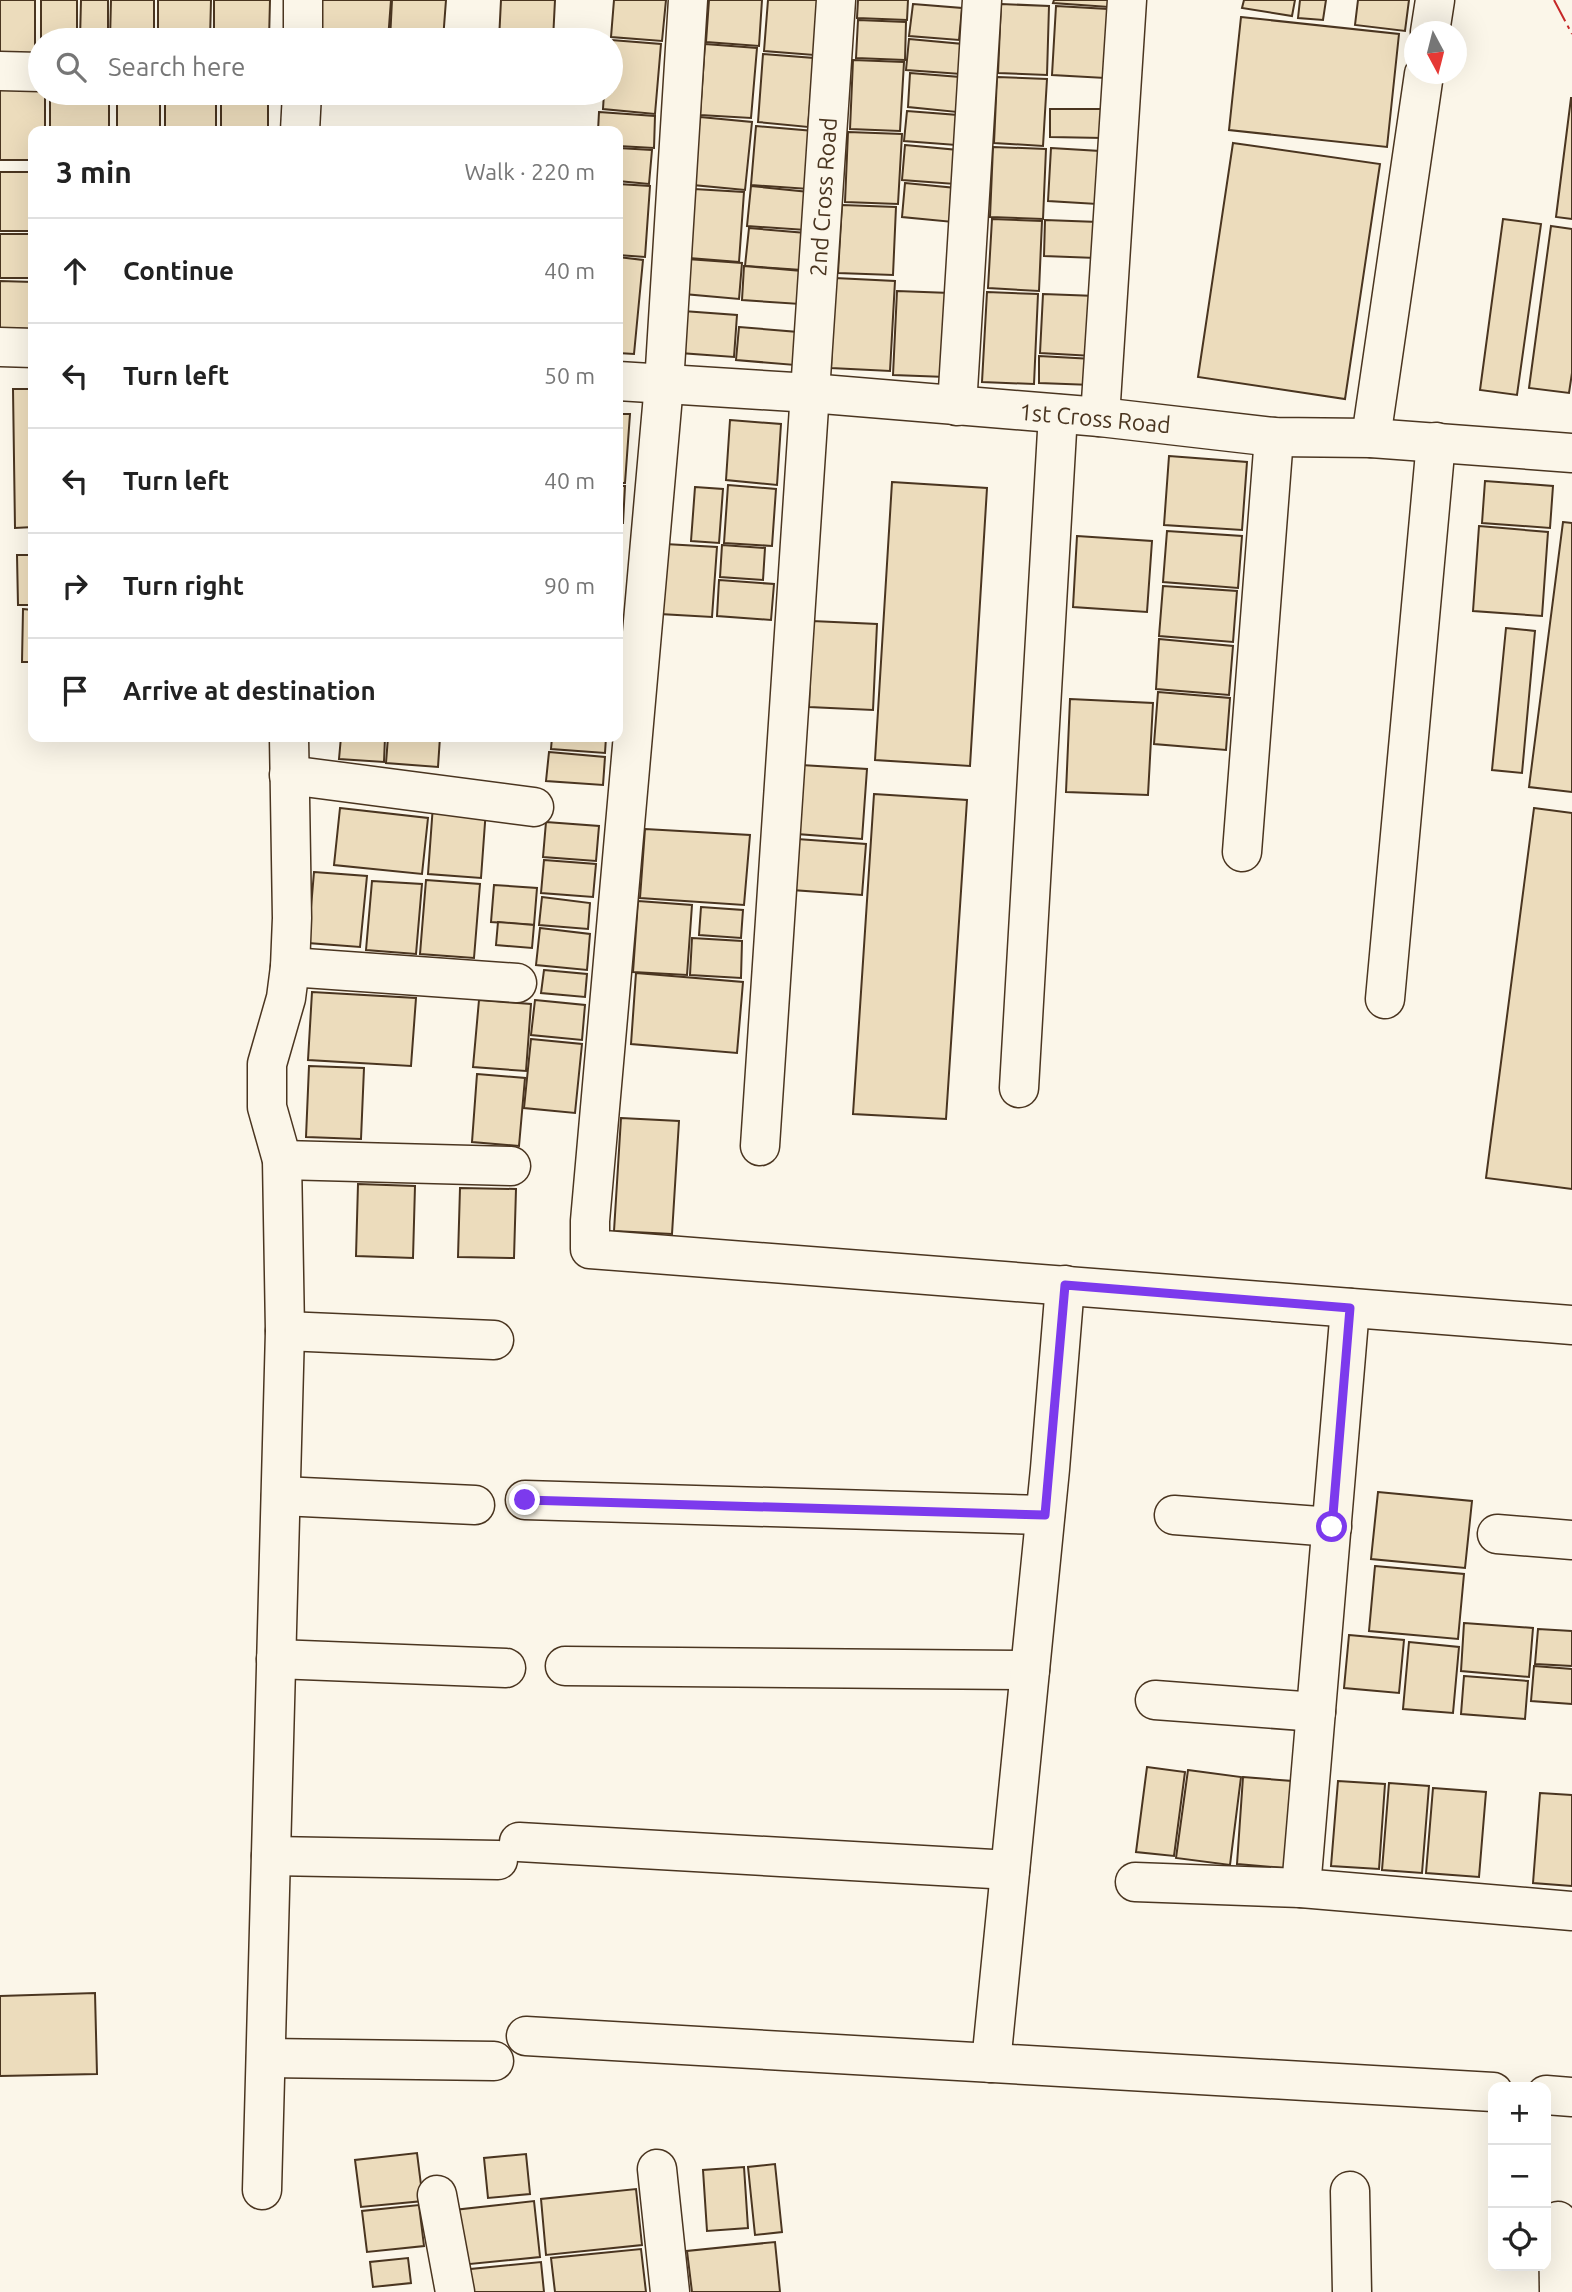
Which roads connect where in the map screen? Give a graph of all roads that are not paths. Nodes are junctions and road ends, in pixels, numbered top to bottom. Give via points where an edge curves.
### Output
1 (303, 0) edge
2 (688, 0) edge
3 (836, 0) edge
4 (982, 0) edge
5 (1127, 0) edge
6 (1435, 0) edge
7 (1432, 21) edge
8 (303, 28) edge
9 (0, 71) edge
10 (28, 72) edge
11 (1423, 84) edge
12 (301, 105) edge
13 (300, 126) edge
14 (0, 346) edge
15 (28, 348) edge
16 (623, 381) edge
17 (664, 384) junction
18 (810, 394) junction
19 (957, 406) junction
20 (1058, 414) junction
21 (1100, 417) junction
22 (1274, 437) junction
23 (1371, 438) junction
24 (1436, 443) junction
25 (1572, 453) edge
26 (289, 742) edge
27 (289, 775) junction
28 (534, 807) dead end
29 (1242, 852) dead end
30 (290, 967) junction
31 (517, 983) dead end
32 (1384, 999) dead end
33 (1019, 1088) dead end
34 (760, 1146) dead end
35 (282, 1160) junction
36 (511, 1166) dead end
37 (1065, 1285) junction
38 (1350, 1308) junction
39 (1572, 1325) edge
40 (285, 1331) junction
41 (494, 1340) dead end
42 (281, 1496) junction
43 (525, 1500) dead end
44 (475, 1505) dead end
45 (1045, 1515) junction
46 (1174, 1515) dead end
47 (1332, 1527) junction
48 (1497, 1534) dead end
49 (1572, 1539) edge
50 (276, 1659) junction
51 (565, 1666) dead end
52 (506, 1668) dead end
53 (1030, 1670) junction
54 (1155, 1700) dead end
55 (1316, 1712) junction
56 (271, 1856) junction
57 (1010, 1870) junction
58 (1135, 1882) dead end
59 (1301, 1888) junction
60 (1572, 1911) edge
61 (526, 2036) dead end
62 (266, 2057) junction
63 (494, 2061) dead end
64 (991, 2063) junction
65 (1488, 2092) edge
66 (1551, 2095) edge
67 (1572, 2097) edge
68 (657, 2169) dead end
69 (262, 2190) dead end
70 (1350, 2192) dead end
71 (437, 2195) dead end
72 (1558, 2221) dead end
73 (456, 2292) edge
74 (670, 2292) edge
75 (1352, 2292) edge
76 (1559, 2292) edge

1 - 8 street
2 - 17 street
3 - 18 street, 2nd Cross Road
4 - 19 street
5 - 21 street
6 - 7 street
9 - 10 street
11 - 23 street
12 - 13 street
14 - 15 street
16 - 17 street, 1st Cross Road
17 - 18 street, 1st Cross Road
17 - 37 street via 590,1249
18 - 19 street, 1st Cross Road
18 - 34 street, 2nd Cross Road
19 - 20 street, 1st Cross Road
20 - 21 street, 1st Cross Road
20 - 33 street
21 - 22 street, 1st Cross Road
22 - 23 street, 1st Cross Road
22 - 29 street
23 - 24 street, 1st Cross Road
24 - 25 street, 1st Cross Road
24 - 32 street
26 - 27 street
27 - 28 street
27 - 30 street
30 - 31 street
30 - 35 street via 267,1064 267,1107
35 - 36 street
35 - 40 street
37 - 38 street
37 - 45 street
38 - 39 street
38 - 47 street
40 - 41 street
40 - 42 street
42 - 44 street
42 - 50 street
43 - 45 street
45 - 53 street
46 - 47 street
47 - 55 street
48 - 49 street
50 - 52 street
50 - 56 street
51 - 53 street
53 - 57 street
54 - 55 street
55 - 59 street
56 - 57 street via 508,1851
56 - 62 street
57 - 64 street
58 - 59 street
59 - 60 street
61 - 64 street
62 - 63 street
62 - 69 street
64 - 65 street
66 - 67 street
68 - 74 street
70 - 75 street
71 - 73 street
72 - 76 street

